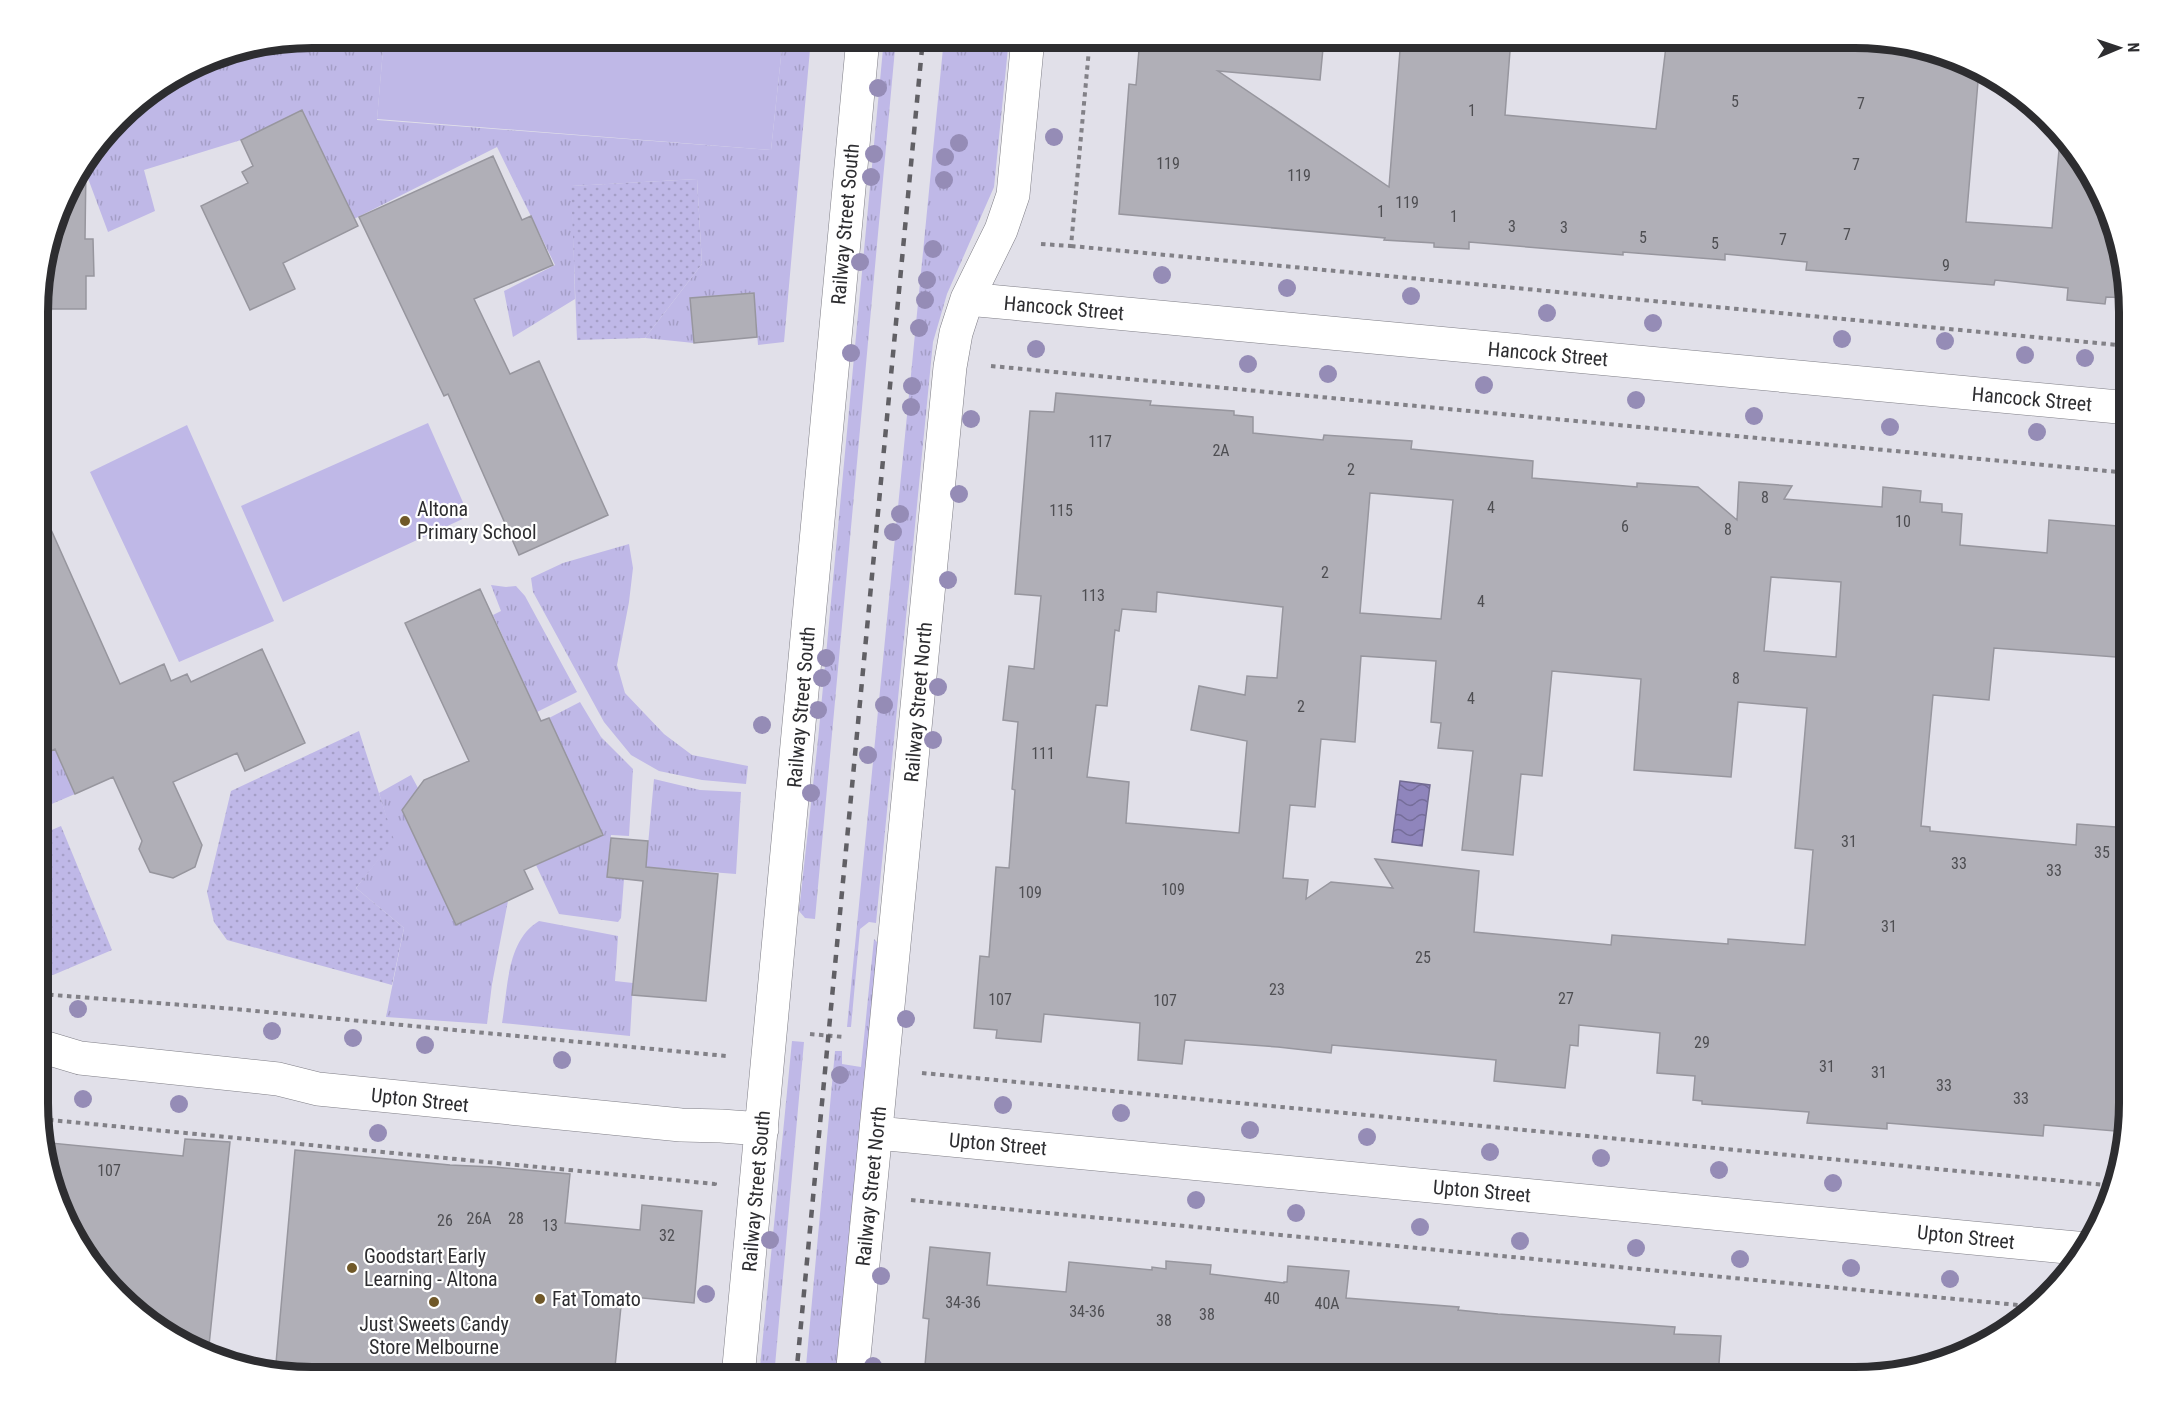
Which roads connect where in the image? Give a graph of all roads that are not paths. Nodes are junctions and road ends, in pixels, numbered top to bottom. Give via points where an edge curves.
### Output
1 (862, 48) edge
2 (1027, 48) edge
3 (967, 299) junction
4 (2119, 407) edge
5 (48, 1048) edge
6 (80, 1058) junction
7 (48, 1061) edge
8 (762, 1129) junction
9 (877, 1133) junction
10 (2076, 1248) edge
11 (739, 1367) edge
12 (853, 1367) edge

1 - 8 street, Railway Street South
2 - 3 street, Railway Street North via 1013,195 1001,230
3 - 4 street, Hancock Street
3 - 9 street, Railway Street North via 950,367
5 - 6 street, Upton Street
6 - 7 street, Upton Street
6 - 8 street, Upton Street via 278,1079 318,1089 681,1125
8 - 11 street, Railway Street South
9 - 10 street, Upton Street
9 - 12 street, Railway Street North

